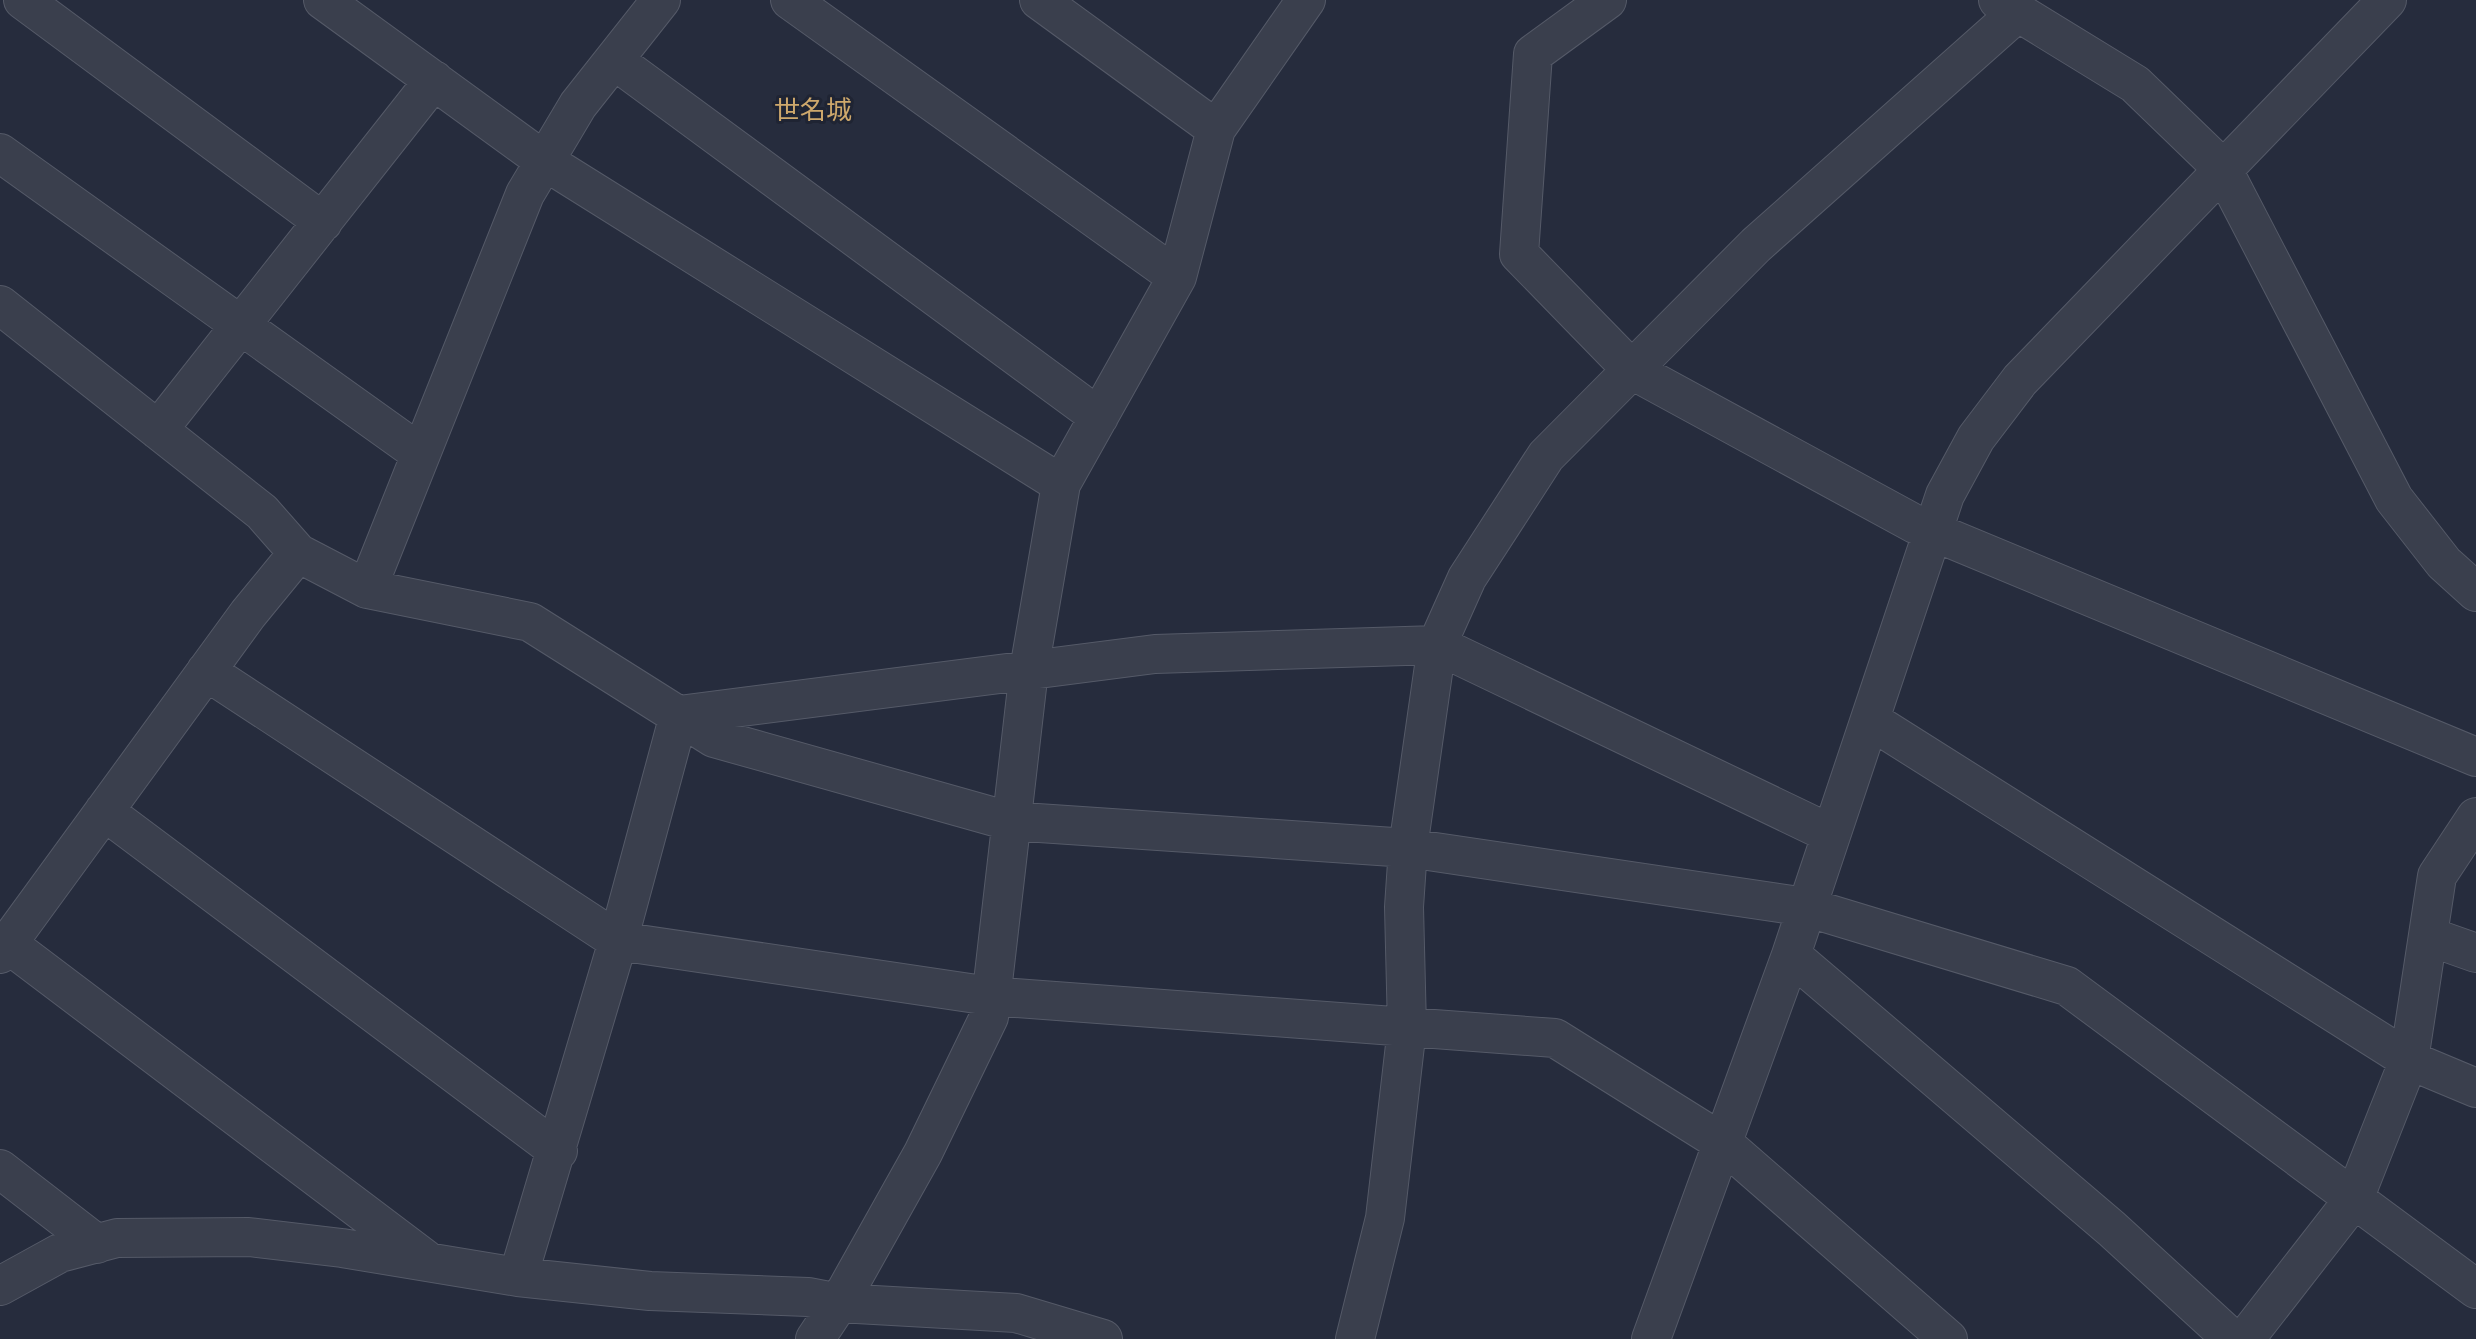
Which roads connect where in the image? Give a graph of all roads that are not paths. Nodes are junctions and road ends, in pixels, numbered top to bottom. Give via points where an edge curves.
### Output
1 (23, 0) edge
2 (323, 0) edge
3 (661, 0) edge
4 (790, 0) edge
5 (1039, 0) edge
6 (1306, 0) edge
7 (1607, 0) edge
8 (2387, 0) edge
9 (2007, 6) edge
10 (614, 60) junction
11 (434, 80) junction
12 (1216, 129) junction
13 (0, 153) edge
14 (543, 160) junction
15 (2222, 168) junction
16 (323, 222) junction
17 (1177, 277) junction
18 (0, 305) edge
19 (241, 326) junction
20 (1632, 370) junction
21 (1099, 417) junction
22 (158, 430) junction
23 (421, 454) junction
24 (1062, 484) junction
25 (1932, 533) junction
26 (298, 553) junction
27 (367, 589) junction
28 (2476, 592) edge
29 (1437, 645) junction
30 (1029, 670) junction
31 (206, 671) junction
32 (679, 715) junction
33 (1870, 720) junction
34 (2476, 757) edge
35 (104, 811) junction
36 (2476, 817) edge
37 (1009, 821) junction
38 (1831, 834) junction
39 (1408, 849) junction
40 (1806, 907) junction
41 (2428, 936) junction
42 (618, 941) junction
43 (4, 949) edge
44 (2476, 953) edge
45 (1791, 955) junction
46 (990, 996) junction
47 (1407, 1028) junction
48 (2409, 1060) junction
49 (2476, 1088) edge
50 (1723, 1143) junction
51 (558, 1151) junction
52 (0, 1169) edge
53 (2354, 1199) junction
54 (97, 1244) junction
55 (429, 1262) junction
56 (518, 1277) junction
57 (0, 1286) edge
58 (2476, 1289) edge
59 (839, 1303) junction
60 (970, 1323) edge
61 (815, 1339) edge
62 (1103, 1339) edge
63 (1355, 1339) edge
64 (1651, 1339) edge
65 (1948, 1339) edge
66 (2232, 1339) edge
67 (2245, 1339) edge

1 - 16 street
2 - 11 street
3 - 10 street
4 - 17 street
5 - 12 street
6 - 12 street
7 - 20 street via 1533,54 1519,254
8 - 15 street
9 - 15 street via 2135,84
9 - 20 street
10 - 14 street
10 - 21 street
11 - 14 street
11 - 16 street
12 - 17 street
13 - 19 street
14 - 23 street via 525,194
14 - 24 street
15 - 25 street via 2020,380 1976,438 1945,495
15 - 28 street via 2394,499 2444,563
16 - 19 street
17 - 21 street
18 - 22 street
19 - 22 street
19 - 23 street
20 - 25 street
20 - 29 street via 1546,456 1467,578
21 - 24 street
22 - 26 street via 262,512
23 - 27 street
24 - 30 street
25 - 33 street
25 - 34 street
26 - 27 street
26 - 31 street
27 - 32 street via 530,622
29 - 30 street via 1156,654
29 - 38 street
29 - 39 street
30 - 32 street
30 - 37 street
31 - 35 street
31 - 42 street
32 - 37 street via 714,738 744,749
32 - 42 street
33 - 38 street
33 - 48 street
35 - 43 street
35 - 51 street
36 - 41 street via 2437,876
37 - 39 street
37 - 46 street
38 - 40 street
39 - 40 street
39 - 47 street via 1404,907
40 - 45 street
40 - 53 street via 2067,986
41 - 44 street
41 - 48 street
42 - 46 street
42 - 51 street
43 - 55 street
45 - 50 street
45 - 66 street via 2112,1229
46 - 47 street
46 - 59 street via 989,1017 929,1140
47 - 50 street via 1555,1038
47 - 63 street via 1385,1218
48 - 49 street
48 - 53 street
50 - 64 street
50 - 65 street
51 - 56 street
52 - 54 street
53 - 58 street
53 - 67 street
54 - 55 street via 117,1238 249,1237
54 - 57 street via 60,1254
55 - 56 street
56 - 59 street
59 - 60 street
59 - 61 street
60 - 62 street via 1016,1312

